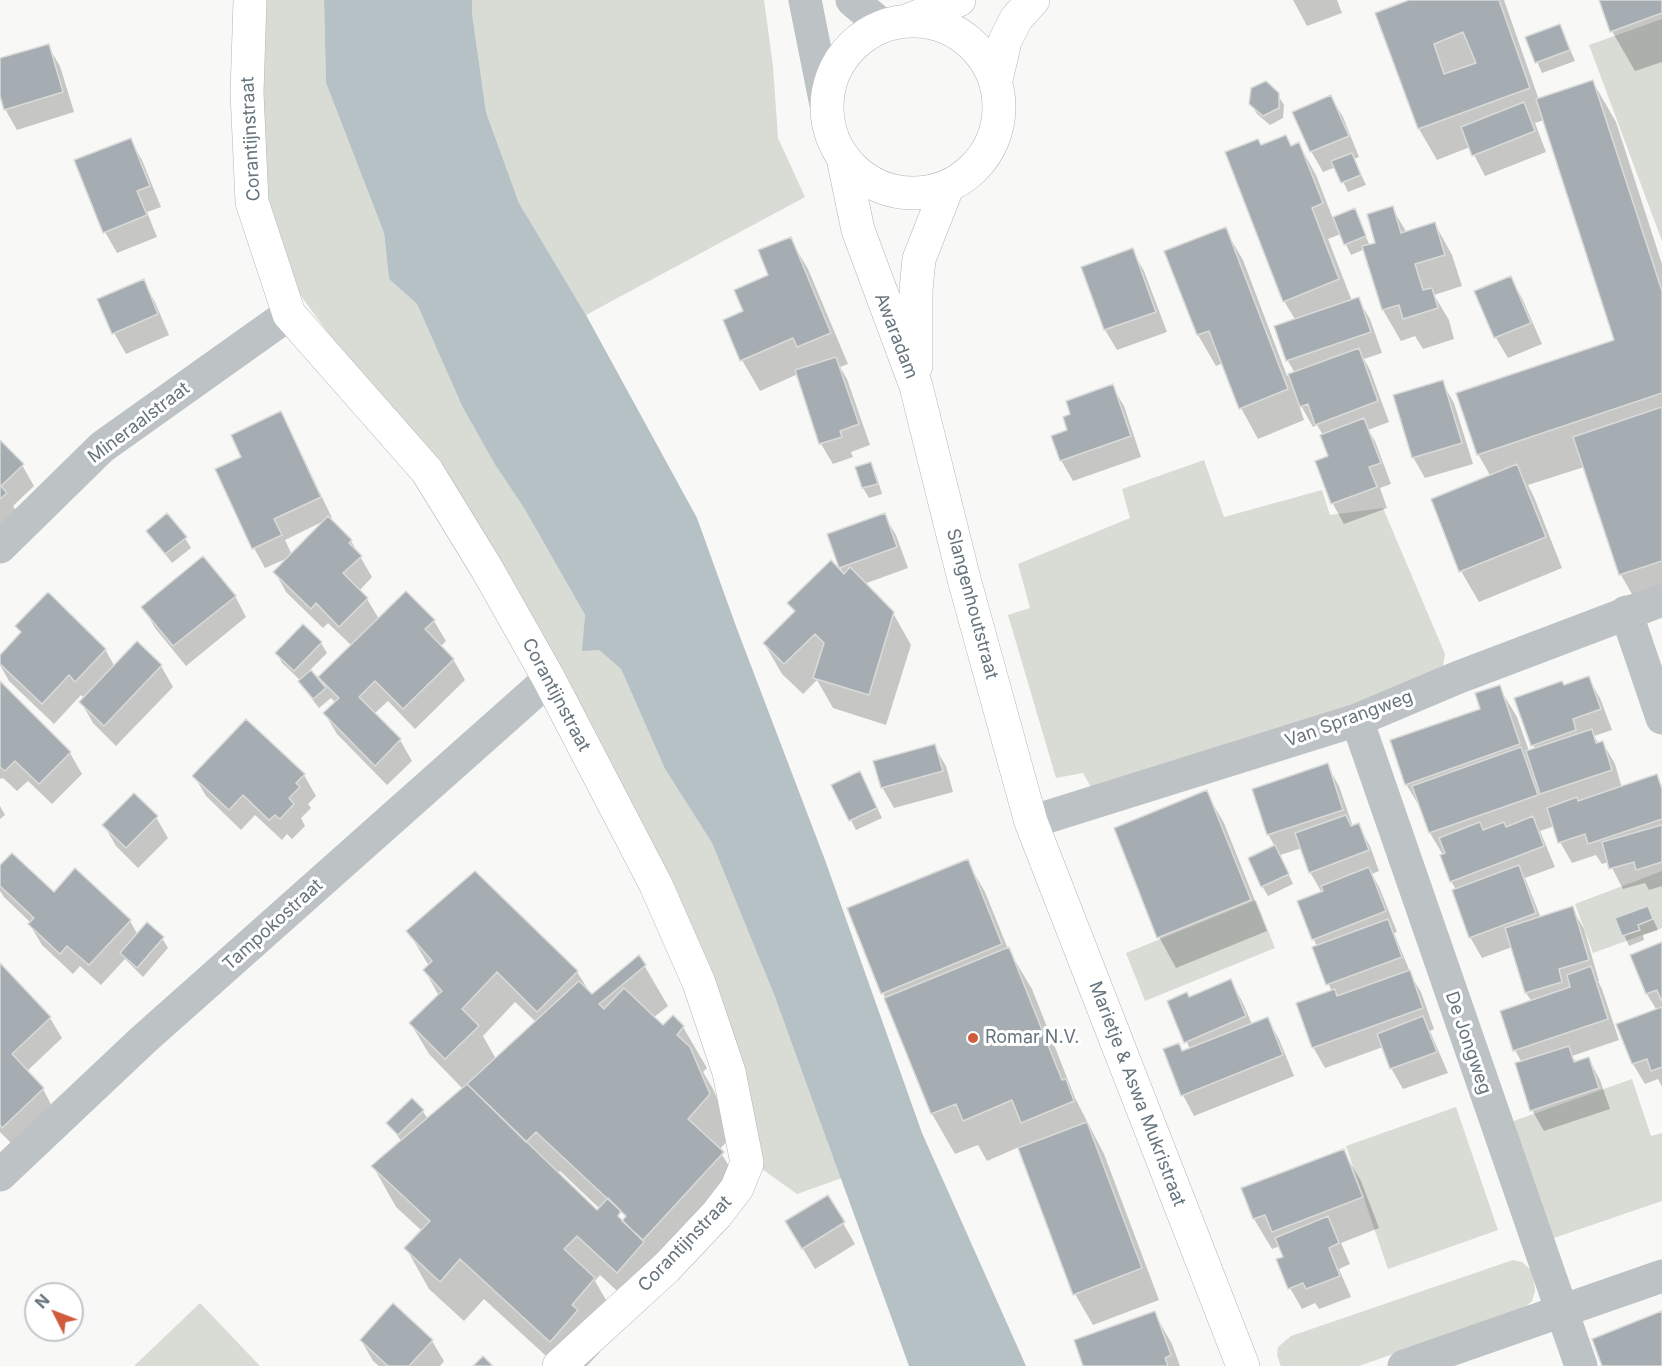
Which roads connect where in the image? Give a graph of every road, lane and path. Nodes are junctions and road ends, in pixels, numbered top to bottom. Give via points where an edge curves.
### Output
1 (250, 0) edge
2 (805, 0) edge
3 (852, 0) edge
4 (959, 0) edge
5 (1033, 0) edge
6 (896, 23) junction
7 (996, 80) junction
8 (826, 110) junction
9 (843, 158) junction
10 (946, 188) junction
11 (290, 314) junction
12 (916, 386) junction
13 (0, 546) edge
14 (1662, 600) edge
15 (1626, 612) junction
16 (549, 679) junction
17 (1662, 718) edge
18 (1357, 720) junction
19 (1031, 822) junction
20 (0, 1175) edge
21 (1662, 1276) edge
22 (1560, 1310) junction
23 (560, 1366) edge
24 (1243, 1366) edge
25 (1404, 1366) edge
26 (1581, 1366) edge

1 - 11 main road, Corantijnstraat via 247,93 252,202
2 - 8 street
3 - 6 street
4 - 6 main road
5 - 7 main road via 1016,19 1005,41
6 - 7 main road via 937,24 963,36 983,56
6 - 8 main road via 860,40 841,59 830,84
7 - 10 main road via 1000,106 997,132 986,155 969,174
8 - 9 main road via 831,136
9 - 10 main road via 863,179 889,191 918,195
9 - 12 main road, Awaradam via 858,230
10 - 12 main road, Awaradam via 919,259
11 - 13 street, Mineraalstraat via 102,447
11 - 16 main road, Corantijnstraat via 428,471
12 - 19 main road, Slangenhoutstraat
14 - 15 street, Van Sprangweg
15 - 17 street
15 - 18 street, Van Sprangweg
16 - 20 street, Tampokostraat via 152,1032
16 - 23 main road, Corantijnstraat via 656,885 699,983 729,1072 747,1163 737,1188 717,1214 666,1268
18 - 19 street, Van Sprangweg
18 - 22 street, De Jongweg
19 - 24 main road, Marietje & Aswa Mukristraat
21 - 22 street
22 - 25 street
22 - 26 street, De Jongweg

